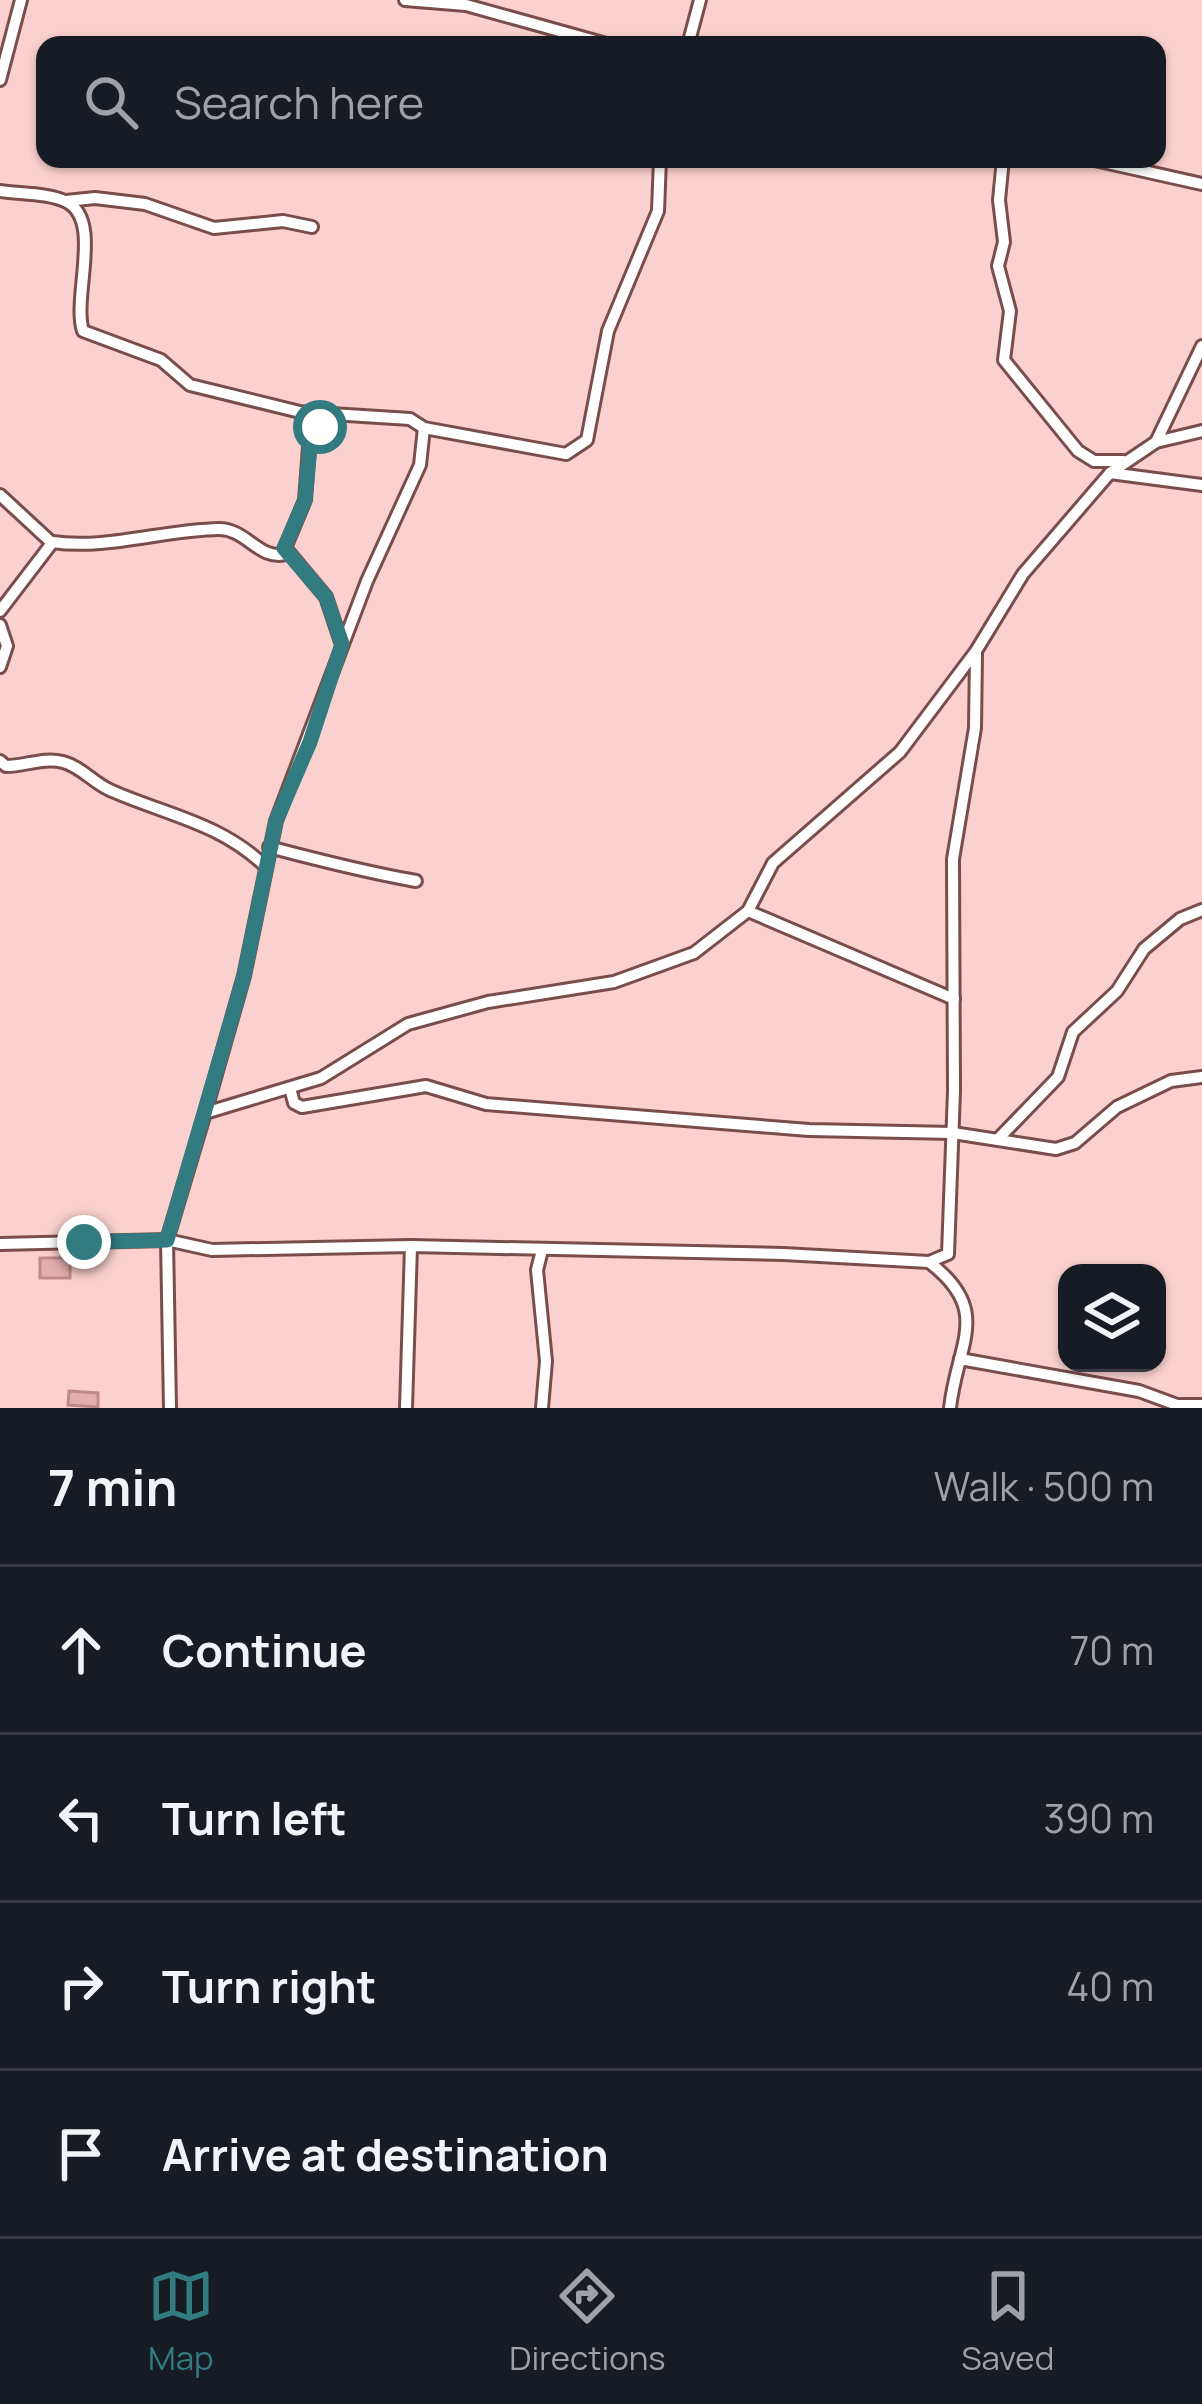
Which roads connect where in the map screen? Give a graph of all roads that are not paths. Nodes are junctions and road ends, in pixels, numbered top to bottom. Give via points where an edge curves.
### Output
1 (21, 0) edge
2 (406, 0) edge
3 (700, 0) edge
4 (578, 36) edge
5 (690, 36) edge
6 (0, 80) edge
7 (660, 168) edge
8 (1002, 168) edge
9 (1130, 168) edge
10 (1202, 184) edge
11 (0, 191) edge
12 (65, 201) junction
13 (312, 227) dead end
14 (1202, 346) edge
15 (332, 413) junction
16 (424, 428) junction
17 (1202, 431) edge
18 (1156, 442) junction
19 (1126, 460) junction
20 (1110, 473) junction
21 (1202, 485) edge
22 (0, 495) edge
23 (52, 542) junction
24 (286, 554) junction
25 (0, 611) edge
26 (0, 625) edge
27 (342, 644) junction
28 (976, 651) junction
29 (0, 667) edge
30 (0, 761) edge
31 (269, 848) junction
32 (265, 866) junction
33 (416, 881) dead end
34 (1202, 910) edge
35 (748, 911) junction
36 (954, 999) junction
37 (1202, 1077) edge
38 (290, 1088) junction
39 (205, 1113) junction
40 (952, 1132) junction
41 (1000, 1137) junction
42 (167, 1240) junction
43 (0, 1244) edge
44 (411, 1246) junction
45 (542, 1250) junction
46 (929, 1262) junction
47 (960, 1359) junction
48 (1202, 1405) edge
49 (170, 1408) edge
50 (406, 1408) edge
51 (542, 1408) edge
52 (950, 1408) edge

1 - 6 street
2 - 4 street via 466,5
3 - 5 street
7 - 16 street via 658,211 608,331 580,449 554,454
8 - 19 street via 998,266 1010,311 1004,359 1086,458
9 - 10 street
11 - 12 street
12 - 13 street via 145,203 214,228 283,221
12 - 15 street via 85,226 79,318 87,336 161,360 190,385
14 - 18 street
15 - 16 street via 410,419
15 - 24 street via 310,447 305,500
16 - 27 street via 420,465
17 - 18 street
18 - 19 street
19 - 20 street
20 - 21 street
20 - 28 street via 1023,574
22 - 23 street
23 - 24 street via 80,548 224,529 269,555
23 - 25 street
24 - 27 street via 326,597
26 - 29 street via 8,646
27 - 31 street
28 - 35 street via 900,752 773,863
28 - 36 street via 975,728 955,821
30 - 32 street via 70,764 116,794 233,839
31 - 32 street
31 - 33 street
32 - 39 street
34 - 41 street via 1144,949 1117,991 1077,1027 1058,1077
35 - 36 street
35 - 38 street via 666,966 408,1024
36 - 40 street
37 - 41 street via 1171,1081 1118,1107 1062,1149
38 - 39 street
38 - 40 street via 302,1107 426,1086 486,1104 809,1130
39 - 42 street
40 - 41 street
40 - 46 street via 950,1249
42 - 43 street
42 - 44 street via 212,1250
42 - 49 street
44 - 45 street
44 - 50 street
45 - 46 street
45 - 51 street
46 - 47 street via 964,1295 968,1330
47 - 48 street
47 - 52 street

